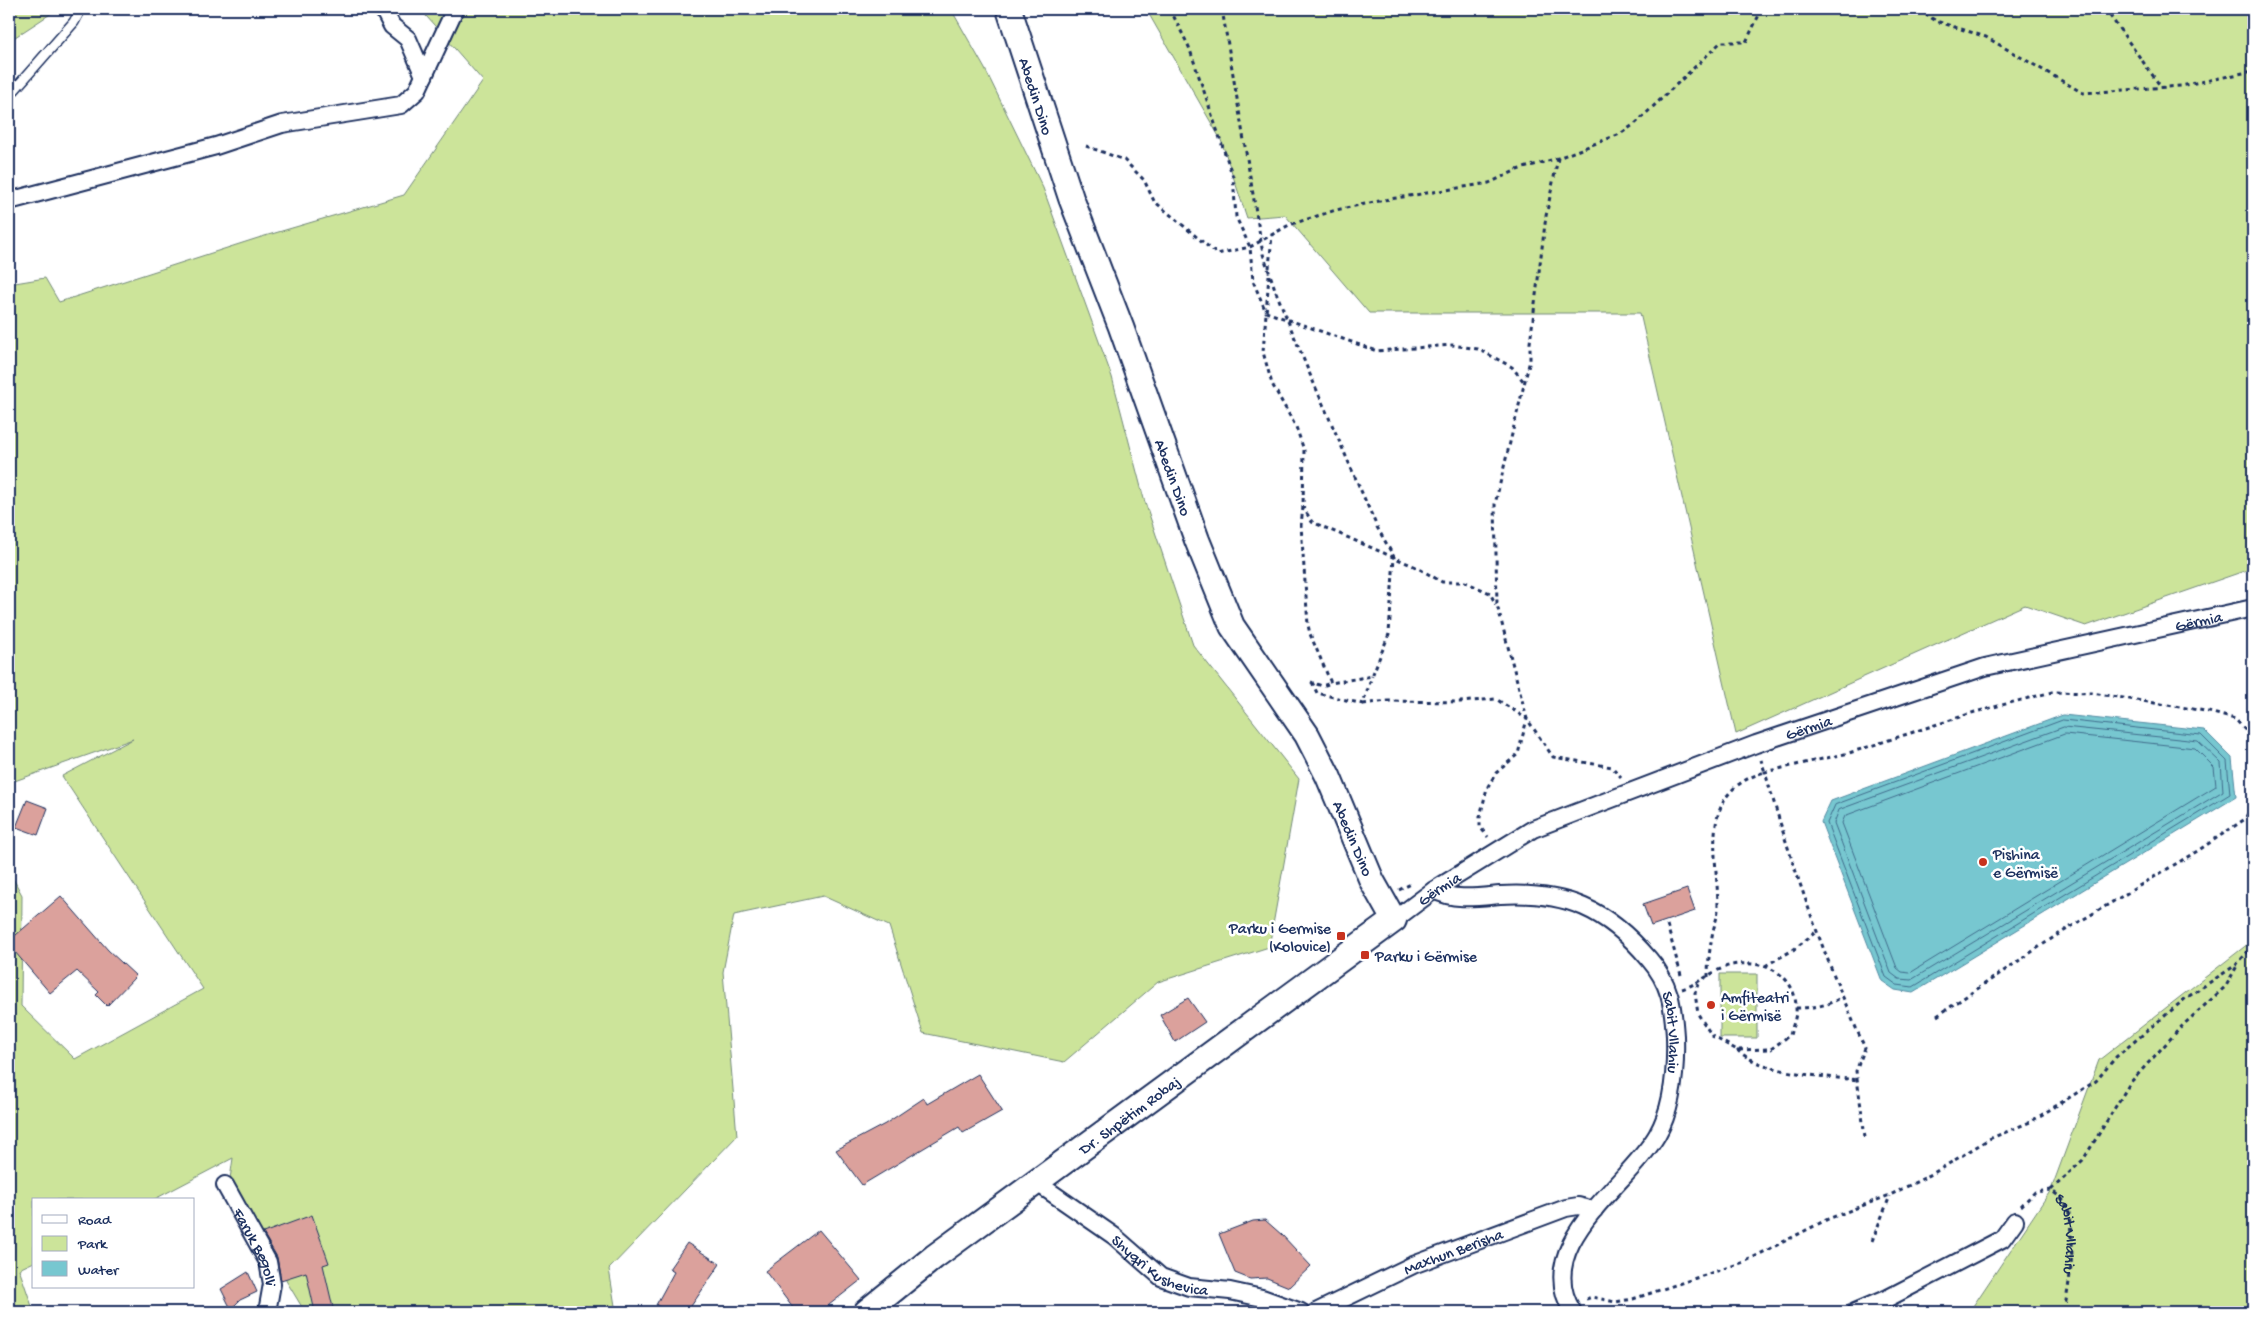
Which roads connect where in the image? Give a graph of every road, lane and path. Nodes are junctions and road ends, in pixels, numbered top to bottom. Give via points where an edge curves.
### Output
1 (81, 9) edge
2 (383, 9) edge
3 (455, 9) edge
4 (1009, 9) edge
5 (1170, 9) edge
6 (1222, 9) edge
7 (1766, 9) edge
8 (1918, 9) edge
9 (2105, 9) edge
10 (2253, 71) edge
11 (424, 76) junction
12 (2161, 87) junction
13 (9, 96) edge
14 (1086, 146) dead end
15 (1558, 158) junction
16 (9, 201) edge
17 (1272, 234) junction
18 (1261, 241) junction
19 (1250, 247) junction
20 (1269, 271) junction
21 (1266, 312) junction
22 (1288, 320) junction
23 (1524, 382) junction
24 (1304, 507) junction
25 (1394, 557) junction
26 (1497, 605) junction
27 (2253, 608) edge
28 (1372, 676) junction
29 (1332, 683) junction
30 (1363, 704) junction
31 (1527, 718) junction
32 (1756, 744) junction
33 (2253, 747) edge
34 (1765, 772) junction
35 (1632, 790) junction
36 (2253, 804) edge
37 (1493, 852) junction
38 (1412, 884) dead end
39 (1434, 890) junction
40 (1394, 893) dead end
41 (1394, 920) junction
42 (1667, 925) dead end
43 (1817, 931) junction
44 (2253, 946) edge
45 (2240, 961) junction
46 (1764, 966) junction
47 (1708, 976) junction
48 (1699, 981) junction
49 (1677, 989) junction
50 (1842, 997) junction
51 (1796, 1008) junction
52 (1937, 1016) dead end
53 (1738, 1050) junction
54 (1858, 1080) junction
55 (1865, 1138) dead end
56 (1036, 1182) junction
57 (225, 1185) dead end
58 (2051, 1190) junction
59 (1890, 1195) junction
60 (1594, 1210) junction
61 (2015, 1221) joint
62 (1872, 1241) dead end
63 (1572, 1311) edge
64 (267, 1312) edge
65 (866, 1312) edge
66 (1301, 1312) edge
67 (1316, 1312) edge
68 (1855, 1312) edge
69 (2064, 1312) edge

1 - 13 lane via 74,22
2 - 11 street via 392,26 408,38
3 - 11 street
4 - 41 street, Abedin Dino via 1071,198 1232,626 1306,735 1328,776 1372,881
5 - 19 path via 1189,47 1233,177 1236,217
6 - 18 path
7 - 15 path via 1759,15 1746,42 1721,42 1636,123 1620,134
8 - 12 path via 1936,21 1986,37 2083,93
9 - 12 path
10 - 12 path
11 - 16 street via 417,90 401,105 282,124 216,146
14 - 19 path via 1124,160 1144,180 1154,201 1217,254
15 - 17 path via 1489,182 1336,210
15 - 23 path via 1546,216 1530,360
17 - 18 path
17 - 20 path
18 - 19 path
18 - 20 path
19 - 21 path via 1253,281
20 - 21 path
20 - 22 path
21 - 22 path
21 - 24 path via 1263,352 1272,384 1296,427 1304,450
22 - 23 path via 1377,351 1452,345 1478,349 1512,367
22 - 25 path via 1377,527
23 - 26 path via 1494,504
24 - 25 path via 1312,522
24 - 29 path via 1301,525 1308,625
25 - 26 path via 1442,582 1465,582 1490,593
25 - 28 path via 1389,634
26 - 31 path
27 - 32 street, Gërmia via 1985,667
28 - 29 path
28 - 30 path
29 - 30 path via 1322,686 1311,682 1317,693
30 - 31 path via 1496,699
31 - 35 path via 1553,757 1612,767
31 - 37 path via 1518,754 1496,772 1487,788 1481,811 1480,827 1490,839
32 - 34 path
32 - 35 street, Gërmia
33 - 34 path via 2249,734 2235,719 2205,711 2092,693 2052,692 1975,712 1849,753
34 - 43 path
34 - 47 path via 1748,777 1728,792 1714,826 1718,910
35 - 37 street, Gërmia via 1533,829
36 - 52 path via 2245,819 2199,850 2054,937
37 - 39 street, Gërmia
38 - 40 path
39 - 41 street, Gërmia
39 - 49 street, Sabit Vllahiu via 1444,895 1471,897 1528,893 1588,908 1615,923
41 - 56 street, Dr. Shpëtim Robaj
42 - 49 path
43 - 46 path via 1793,950
43 - 50 path
44 - 45 path
45 - 58 path via 2226,986 2183,1025 2130,1083 2083,1160
45 - 59 path via 2186,998 2116,1057 2096,1081 2030,1122 1989,1139
46 - 47 path via 1731,966
46 - 51 path via 1776,971 1789,984
47 - 48 path
48 - 49 path
48 - 53 path via 1695,993 1698,1014 1712,1036
49 - 60 street, Sabit Vllahiu via 1674,1021 1676,1064 1665,1119 1649,1148
50 - 51 path via 1830,1004
50 - 54 path via 1865,1048 1856,1071
51 - 53 path via 1790,1035 1771,1049
53 - 54 path via 1748,1059 1799,1073
54 - 55 path
56 - 65 street, Dr. Shpëtim Robaj
56 - 66 street, Shyqri Kushevica via 1114,1236 1162,1277 1189,1286 1262,1298
57 - 64 street, Faruk Begolli via 268,1262 272,1284
58 - 61 path, Sabit Vllahiu via 2036,1192 2021,1205
58 - 69 path, Sabit Vllahiu via 2063,1200 2070,1216 2070,1270
59 - 62 path
59 - 63 path via 1828,1219 1744,1262 1633,1299 1615,1302 1592,1297
60 - 63 street, Sabit Vllahiu via 1568,1249 1563,1264 1562,1280
60 - 67 street, Maxhun Berisha via 1578,1206 1566,1208 1413,1266
61 - 68 street via 2002,1239

